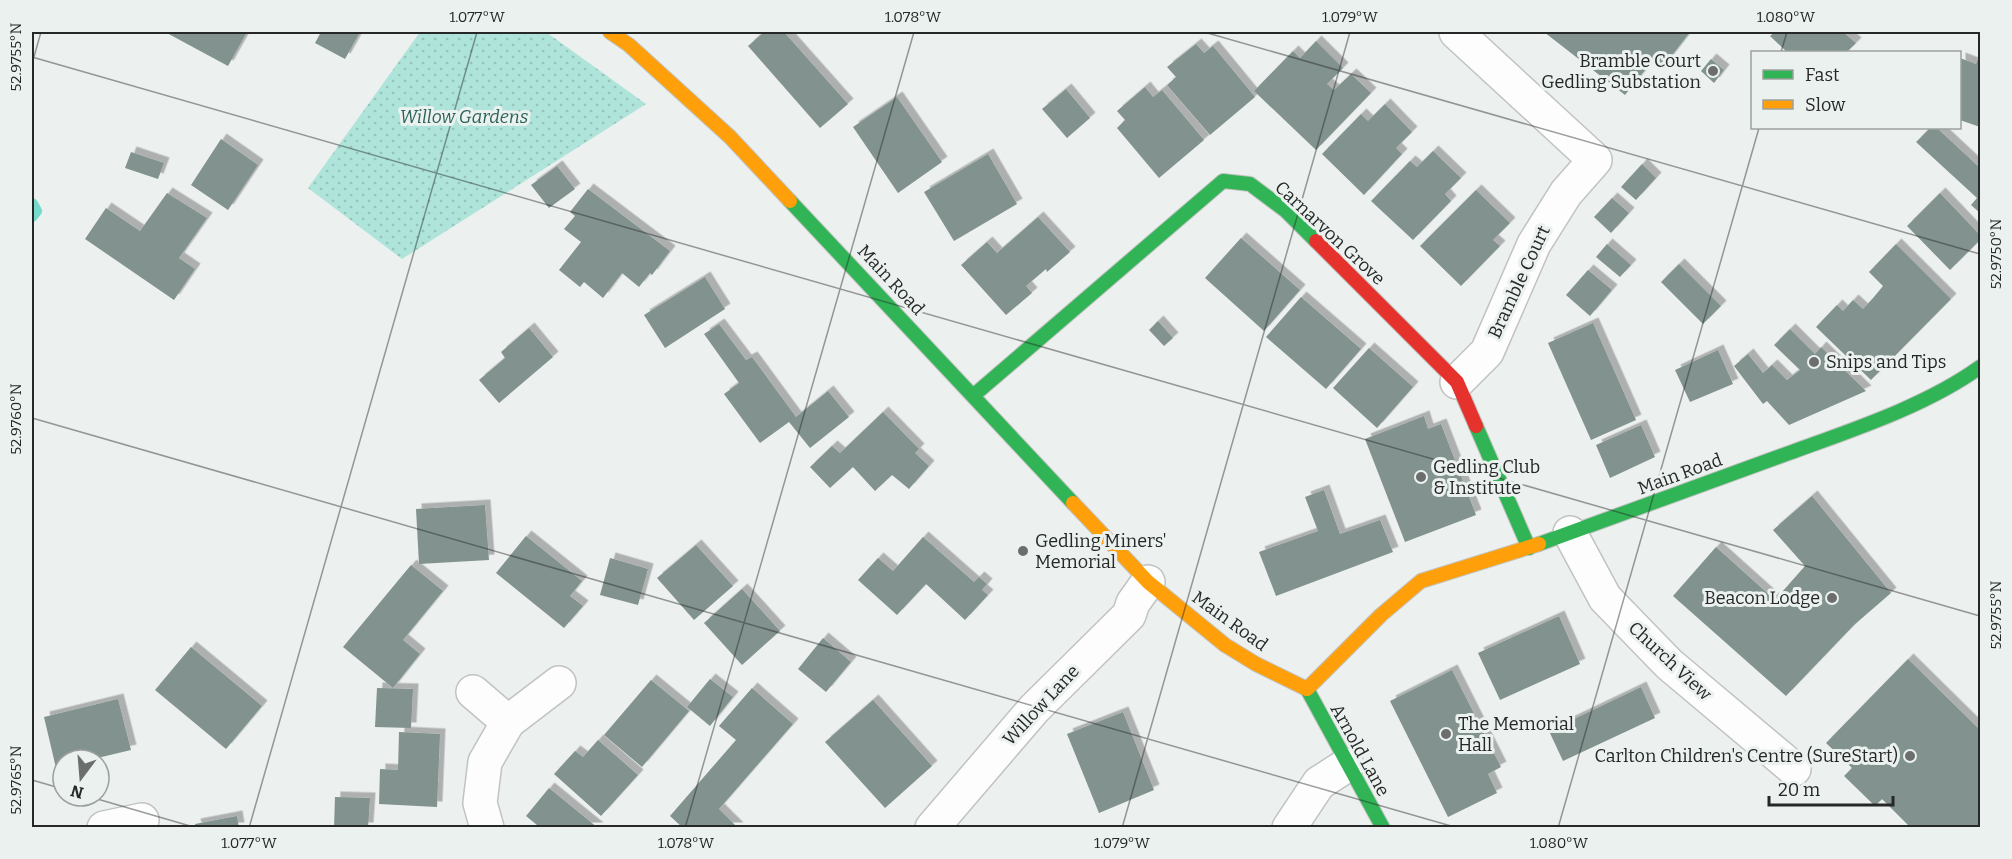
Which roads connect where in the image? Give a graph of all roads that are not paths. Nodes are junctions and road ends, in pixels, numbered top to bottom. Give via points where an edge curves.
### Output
1 (610, 32) edge
2 (1456, 32) edge
3 (1980, 367) edge
4 (1457, 382) junction
5 (974, 395) junction
6 (1570, 533) junction
7 (1529, 548) junction
8 (1148, 582) junction
9 (559, 683) dead end
10 (1307, 689) junction
11 (473, 692) dead end
12 (508, 722) junction
13 (1347, 765) junction
14 (1794, 769) dead end
15 (142, 820) dead end
16 (106, 827) edge
17 (487, 828) edge
18 (932, 828) edge
19 (1289, 828) edge
20 (1383, 828) edge

1 - 5 street, Main Road via 730,137
2 - 4 street, Bramble Court via 1595,160 1566,193 1534,244 1486,352
3 - 6 street, Main Road via 1935,395 1867,423
4 - 5 street, Carnarvon Grove via 1286,211 1250,184 1223,181
4 - 7 street, Carnarvon Grove
5 - 8 street, Main Road
6 - 7 street, Main Road
6 - 14 street, Church View via 1605,598 1669,664
7 - 10 street, Main Road via 1421,581
8 - 10 street, Main Road via 1225,645
8 - 18 street, Willow Lane via 1129,615 1034,710
9 - 12 street
10 - 13 street, Arnold Lane
11 - 12 street
12 - 17 street via 485,762 480,803
13 - 19 street via 1319,783
13 - 20 street, Arnold Lane
15 - 16 street

